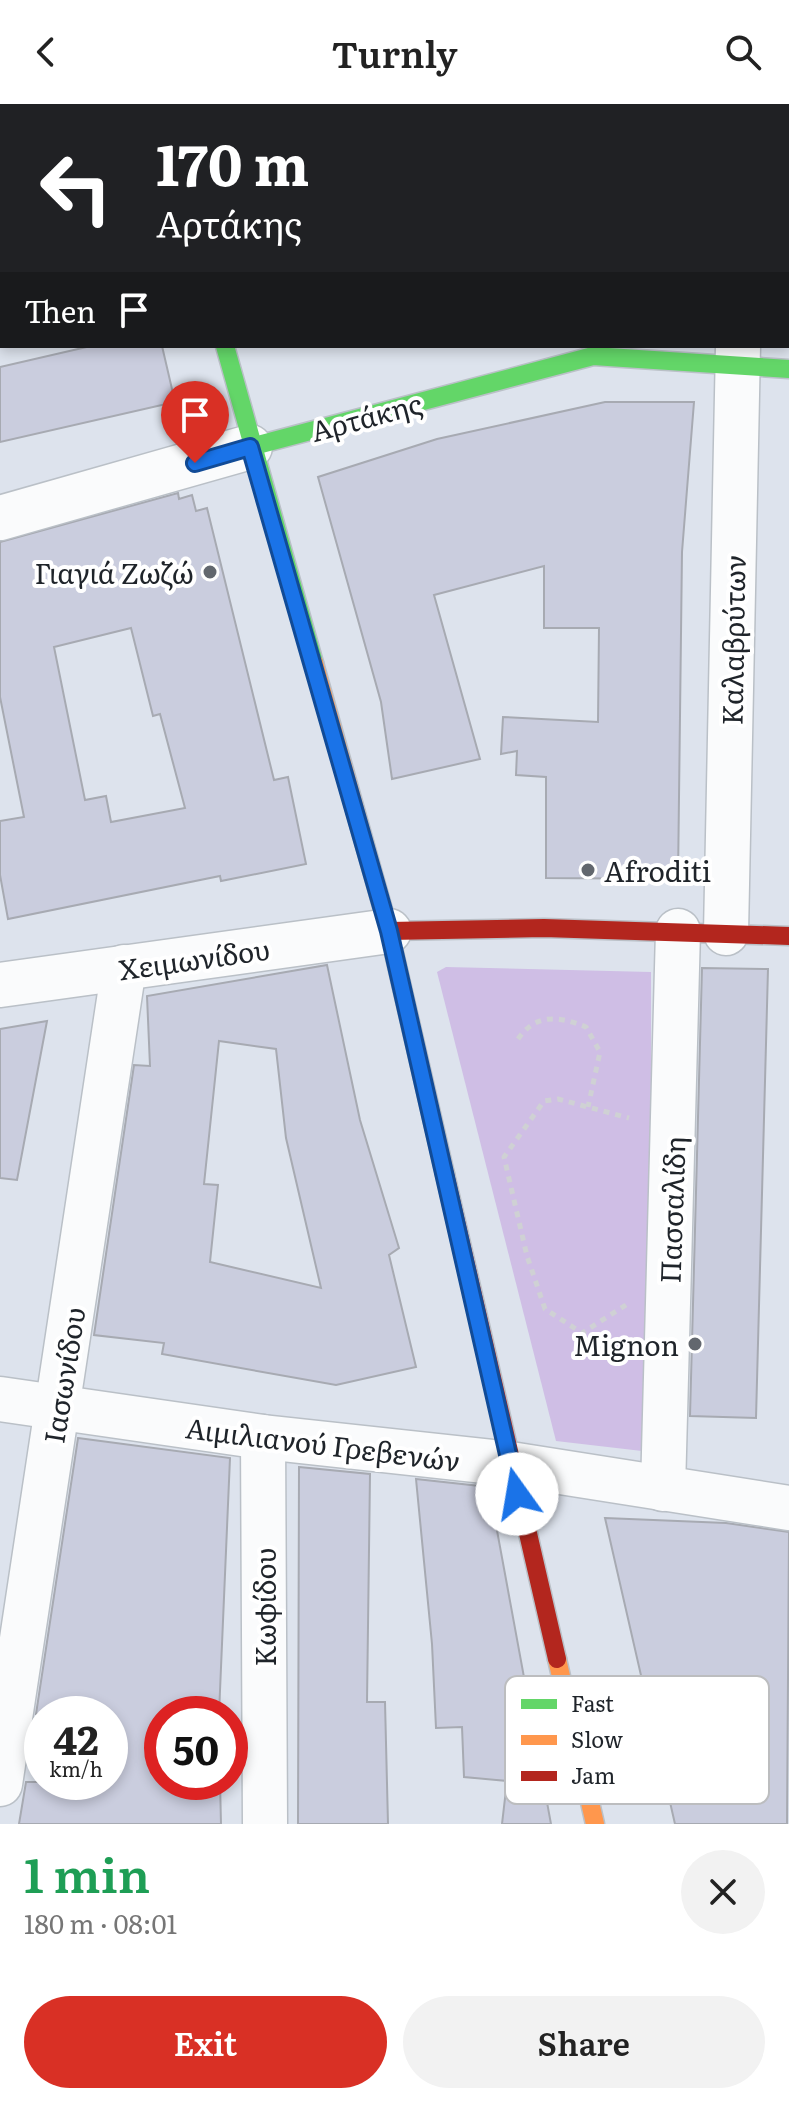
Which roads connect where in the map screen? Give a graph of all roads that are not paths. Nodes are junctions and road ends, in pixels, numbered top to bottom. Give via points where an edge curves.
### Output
1 (225, 348) edge
2 (600, 351) edge
3 (738, 356) edge
4 (789, 369) edge
5 (250, 447) junction
6 (0, 518) edge
7 (389, 931) junction
8 (678, 931) junction
9 (726, 933) junction
10 (789, 936) edge
11 (124, 967) junction
12 (0, 985) edge
13 (0, 1399) edge
14 (58, 1409) junction
15 (263, 1437) junction
16 (510, 1464) junction
17 (663, 1489) junction
18 (789, 1508) edge
19 (560, 1676) edge
20 (0, 1784) edge
21 (590, 1804) edge
22 (265, 1824) edge
23 (595, 1824) edge

1 - 5 main road
2 - 3 main road, Αρτάκης
2 - 5 main road, Αρτάκης
3 - 4 main road, Αρτάκης
3 - 9 street, Καλαβρύτων
5 - 6 street, Αρτάκης
5 - 7 main road
7 - 8 main road
7 - 11 street, Χειμωνίδου
7 - 16 main road
8 - 9 main road
8 - 17 street, Πασσαλίδη
9 - 10 main road
11 - 12 street, Χειμωνίδου
11 - 14 street, Ιασωνίδου
13 - 14 street, Αιμιλιανού Γρεβενών
14 - 15 street, Αιμιλιανού Γρεβενών
14 - 20 street, Ιασωνίδου
15 - 16 street, Αιμιλιανού Γρεβενών
15 - 22 street, Κωφίδου
16 - 17 street, Αιμιλιανού Γρεβενών
16 - 19 main road
17 - 18 street, Αιμιλιανού Γρεβενών
21 - 23 main road

